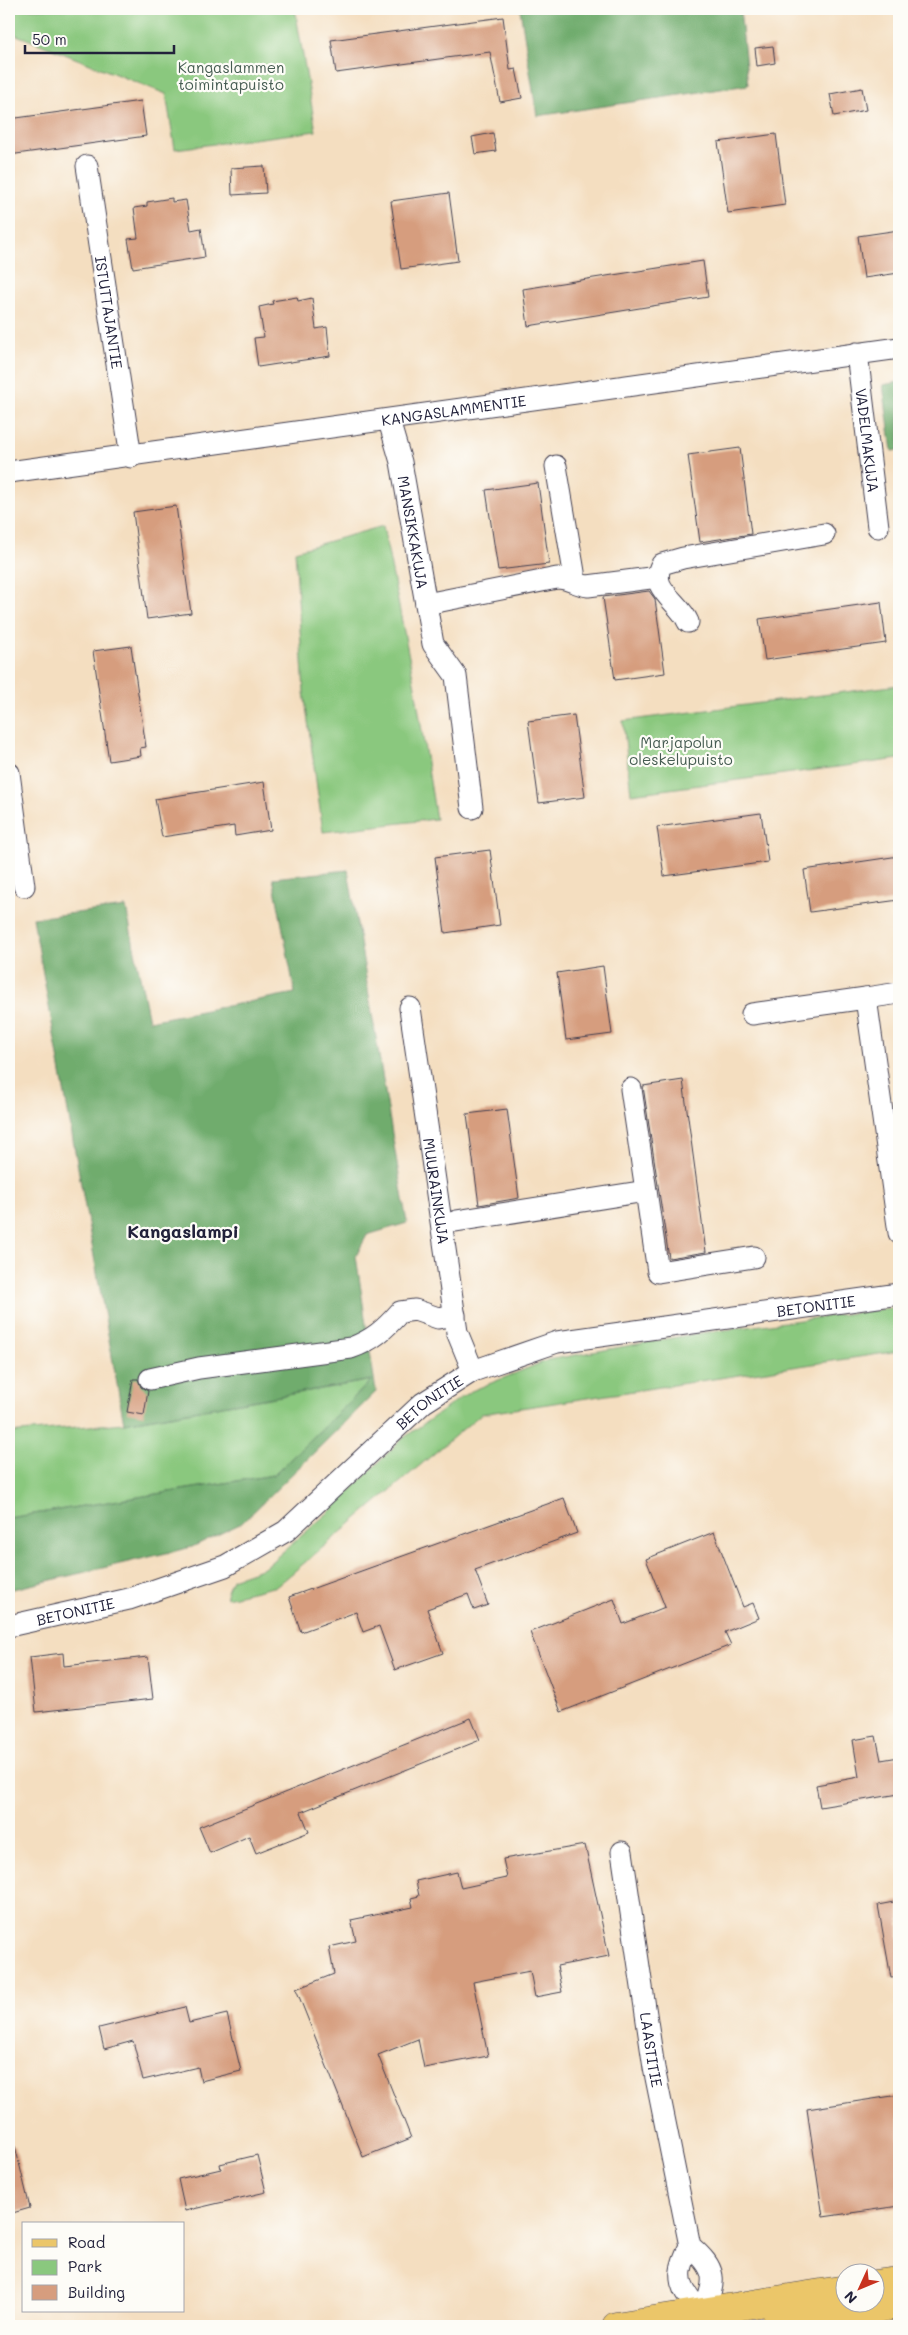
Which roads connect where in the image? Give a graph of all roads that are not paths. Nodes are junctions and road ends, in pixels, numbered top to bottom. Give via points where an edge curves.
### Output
1 (87, 166) dead end
2 (899, 348) edge
3 (858, 353) junction
4 (389, 421) junction
5 (131, 457) junction
6 (556, 466) dead end
7 (9, 472) edge
8 (878, 527) dead end
9 (824, 534) dead end
10 (658, 577) junction
11 (573, 581) junction
12 (426, 604) junction
13 (688, 622) dead end
14 (9, 773) edge
15 (472, 808) dead end
16 (24, 886) dead end
17 (899, 994) edge
18 (866, 998) junction
19 (410, 1008) dead end
20 (752, 1014) dead end
21 (631, 1088) dead end
22 (646, 1191) junction
23 (456, 1221) dead end
24 (899, 1233) edge
25 (754, 1256) dead end
26 (899, 1294) edge
27 (455, 1315) junction
28 (473, 1371) junction
29 (150, 1379) dead end
30 (9, 1626) edge
31 (622, 1852) dead end
32 (690, 2246) junction
33 (899, 2281) edge
34 (886, 2283) edge
35 (836, 2291) edge
36 (899, 2305) edge
37 (705, 2319) edge
38 (616, 2326) edge
39 (774, 2326) edge

1 - 5 street, ISTUTTAJANTIE
2 - 3 street, KANGASLAMMENTIE
3 - 4 street, KANGASLAMMENTIE
3 - 8 street, VADELMAKUJA
4 - 5 street, KANGASLAMMENTIE
4 - 12 street, MANSIKKAKUJA via 401,462
5 - 7 street, KANGASLAMMENTIE
6 - 11 street
9 - 10 street via 670,560 662,564
10 - 11 street via 588,586
10 - 13 street via 659,586 685,614
11 - 12 street via 557,578
12 - 15 street, MANSIKKAKUJA via 433,644 456,676
14 - 16 street
17 - 18 street
18 - 20 street
18 - 24 street
19 - 27 street, MUURAINKUJA
21 - 22 street
22 - 23 street
22 - 25 street via 658,1272
26 - 28 street, BETONITIE via 557,1342
27 - 28 street, MUURAINKUJA via 457,1332
27 - 29 street via 438,1318 415,1310 400,1312 385,1330 351,1348 199,1368
28 - 30 street, BETONITIE via 423,1403 286,1531 225,1566 129,1599
31 - 32 street, LAASTITIE via 654,2068
32 - 37 street via 680,2264 682,2282
32 - 37 street via 706,2259 713,2277
33 - 34 main road
35 - 37 main road
36 - 39 main road
37 - 38 main road

